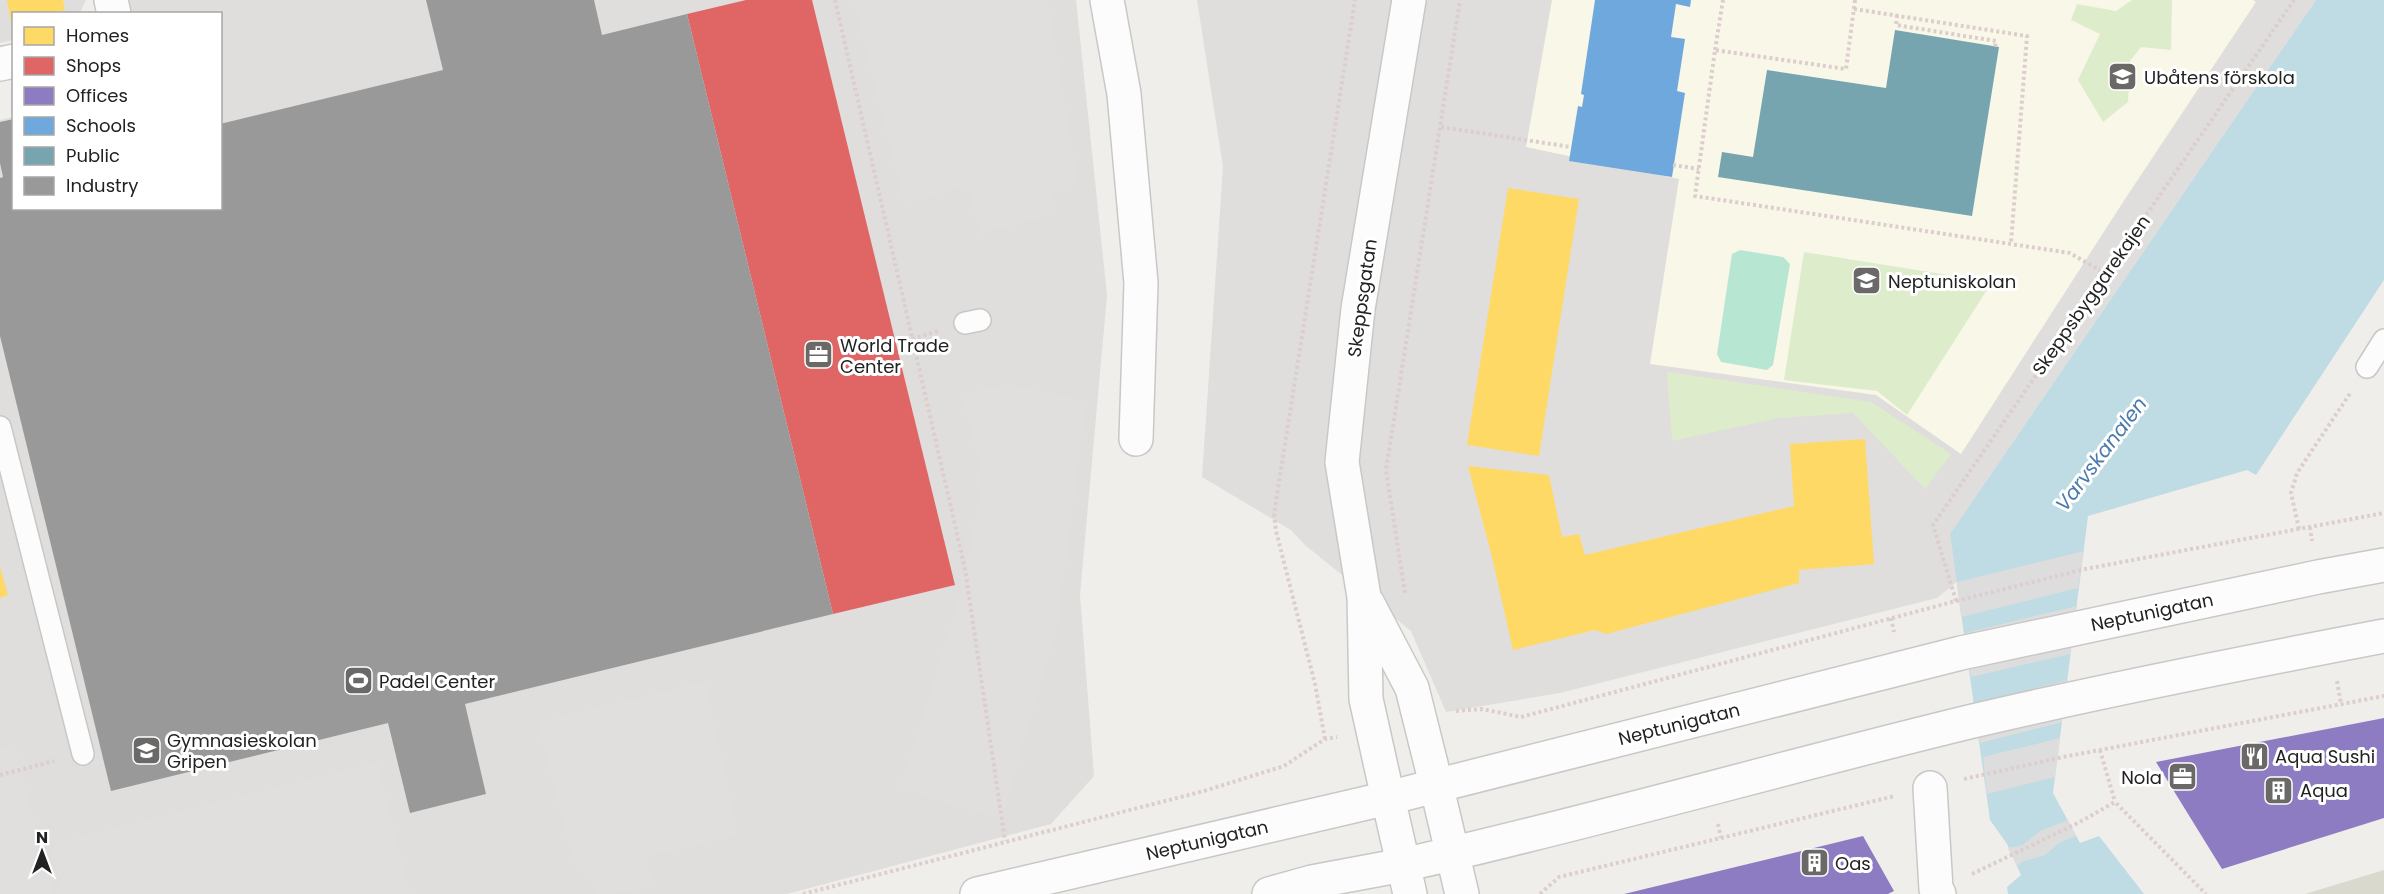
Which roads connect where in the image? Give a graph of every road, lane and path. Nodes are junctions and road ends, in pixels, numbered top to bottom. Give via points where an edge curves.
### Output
1 (835, 0) edge
2 (1107, 0) edge
3 (1355, 0) edge
4 (1409, 0) edge
5 (1460, 0) edge
6 (1723, 0) edge
7 (1855, 0) edge
8 (2294, 0) edge
9 (1854, 9) junction
10 (1897, 15) junction
11 (1995, 46) dead end
12 (1715, 50) junction
13 (1441, 127) junction
14 (1571, 147) dead end
15 (1673, 165) dead end
16 (1699, 169) junction
17 (2011, 243) junction
18 (2106, 274) junction
19 (2384, 340) edge
20 (2367, 367) joint
21 (0, 427) edge
22 (1136, 440) dead end
23 (2384, 513) edge
24 (2299, 529) junction
25 (2384, 565) edge
26 (1364, 597) junction
27 (1406, 597) dead end
28 (2384, 636) edge
29 (2384, 696) edge
30 (1325, 739) dead end
31 (2100, 750) junction
32 (82, 754) joint
33 (0, 775) edge
34 (1436, 784) junction
35 (1930, 788) junction
36 (1388, 798) junction
37 (2115, 802) junction
38 (1005, 841) dead end
39 (1452, 854) junction
40 (2003, 860) dead end
41 (1407, 880) edge
42 (977, 894) edge
43 (1269, 894) edge
44 (1462, 894) edge
45 (1540, 894) edge
46 (1939, 894) edge
47 (2206, 894) edge

1 - 38 path via 966,569
2 - 22 street via 1124,94 1141,283
3 - 30 path via 1274,514
4 - 26 street, Skeppsgatan via 1359,309 1342,462
5 - 13 path
6 - 12 path
7 - 9 path
8 - 18 path, Skeppsbyggarekajen
9 - 10 path
9 - 12 path via 1846,69
10 - 11 path via 1896,25 1996,41
10 - 17 path via 2026,36
12 - 16 path
13 - 14 path
13 - 27 path via 1386,470
15 - 16 path
16 - 17 path via 1695,196
17 - 18 path via 2070,253
18 - 24 path, Skeppsbyggarekajen via 1933,525 1956,601 2085,569
19 - 20 lane
20 - 24 path via 2297,473 2291,493
21 - 32 lane
23 - 24 path
25 - 34 street, Neptunigatan via 1961,653
26 - 34 street via 1412,688
26 - 36 street via 1366,699
28 - 39 street via 2073,698
29 - 31 path
31 - 35 path
31 - 37 path
32 - 33 path
34 - 36 street, Neptunigatan
34 - 39 street
35 - 45 path via 1559,877
35 - 46 street
36 - 41 street
36 - 42 street, Neptunigatan
37 - 40 path
37 - 47 path
39 - 41 street
39 - 44 street
41 - 43 street via 1312,882

